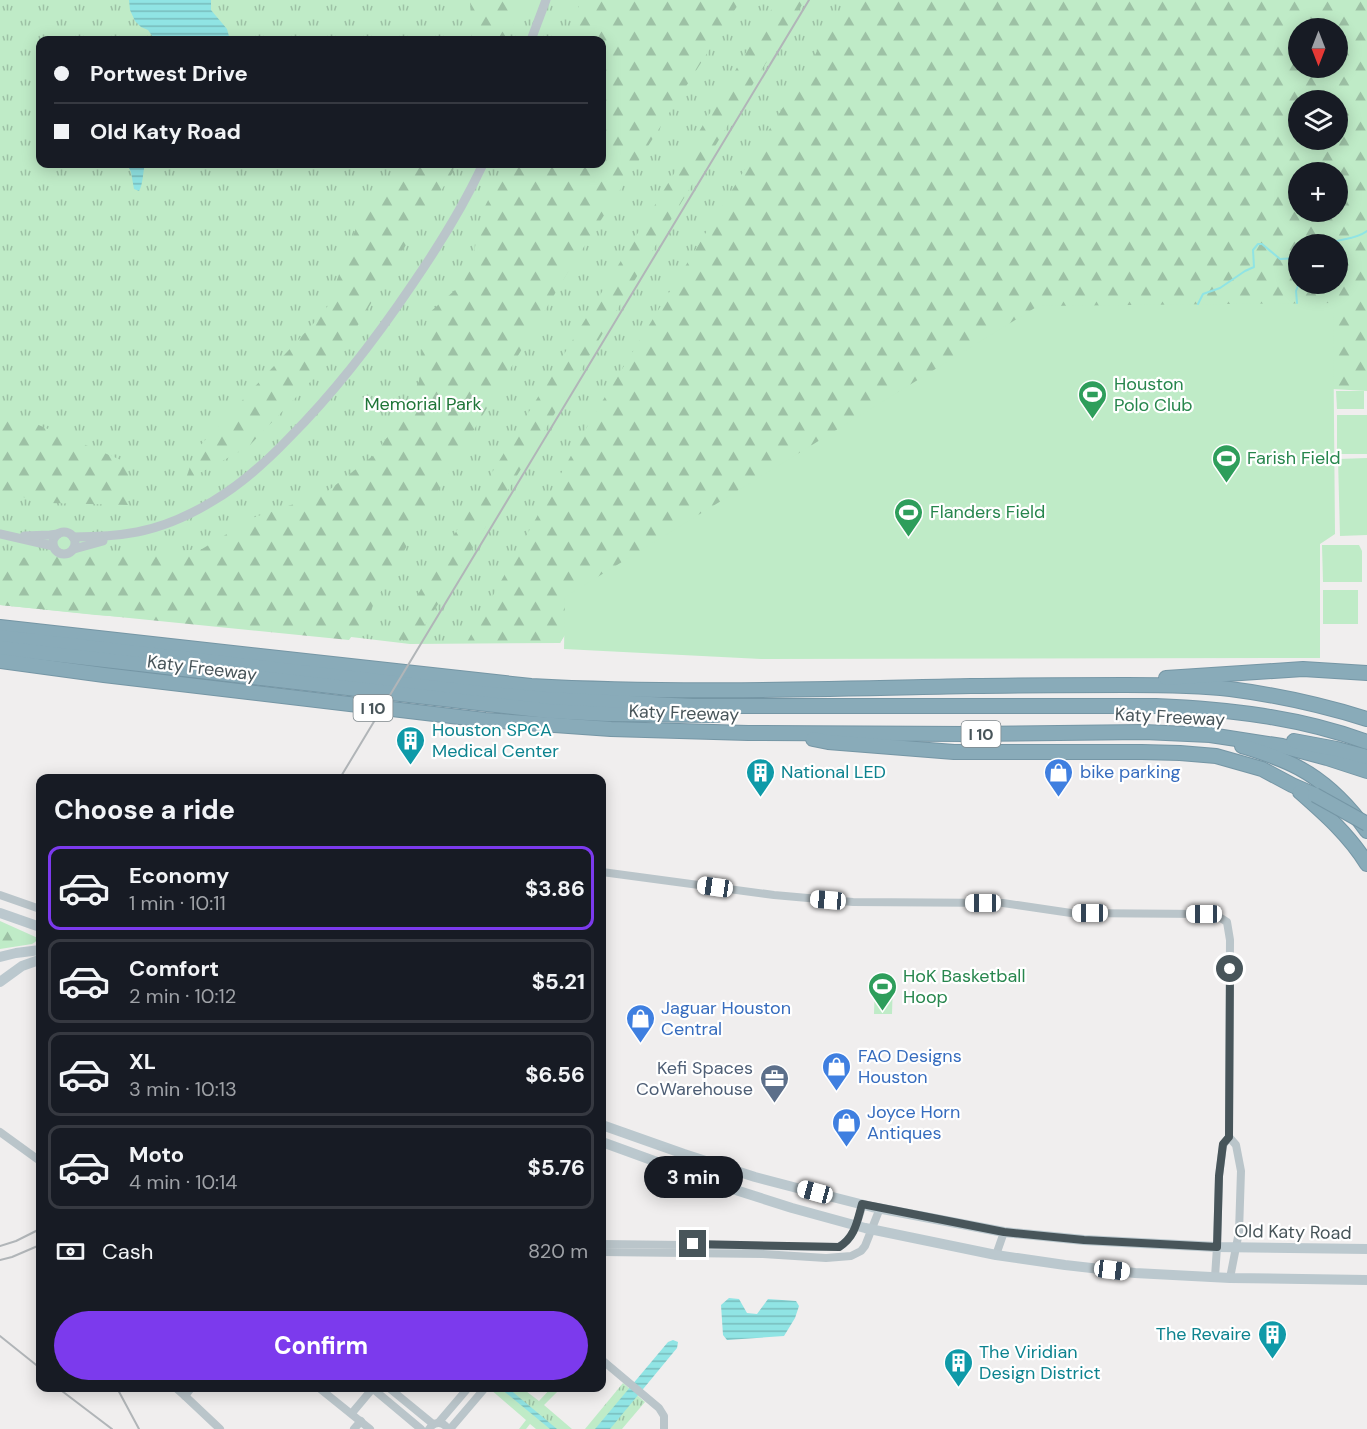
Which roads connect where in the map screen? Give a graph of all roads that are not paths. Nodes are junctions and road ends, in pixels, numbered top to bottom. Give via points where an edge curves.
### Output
1 (546, 0) edge
2 (532, 36) edge
3 (481, 168) edge
4 (0, 534) edge
5 (58, 534) junction
6 (123, 534) junction
7 (12, 536) junction
8 (73, 537) junction
9 (53, 546) junction
10 (74, 549) junction
11 (0, 627) edge
12 (0, 637) edge
13 (0, 648) edge
14 (0, 661) edge
15 (1366, 673) edge
16 (1022, 686) junction
17 (1367, 719) edge
18 (1286, 723) junction
19 (788, 733) junction
20 (1175, 733) junction
21 (1367, 742) edge
22 (1367, 748) edge
23 (1367, 757) edge
24 (1367, 771) edge
25 (1292, 785) junction
26 (1367, 824) edge
27 (1367, 831) edge
28 (1367, 864) edge
29 (606, 873) edge
30 (0, 895) edge
31 (24, 903) junction
32 (36, 908) edge
33 (0, 913) edge
34 (19, 919) junction
35 (36, 925) edge
36 (36, 956) edge
37 (0, 959) edge
38 (36, 959) edge
39 (0, 982) edge
40 (606, 1126) edge
41 (0, 1132) edge
42 (1229, 1137) junction
43 (606, 1143) edge
44 (36, 1158) edge
45 (872, 1206) junction
46 (865, 1228) junction
47 (1004, 1232) junction
48 (606, 1244) edge
49 (1217, 1247) junction
50 (1235, 1248) junction
51 (693, 1249) junction
52 (1367, 1249) edge
53 (606, 1252) edge
54 (996, 1255) junction
55 (1215, 1277) junction
56 (1230, 1278) junction
57 (1367, 1280) edge
58 (606, 1363) edge
59 (180, 1392) edge
60 (188, 1392) edge
61 (324, 1392) edge
62 (370, 1392) edge
63 (378, 1392) edge
64 (394, 1392) edge
65 (464, 1392) edge
66 (481, 1392) edge
67 (185, 1396) junction
68 (352, 1413) junction
69 (361, 1421) junction
70 (434, 1425) edge
71 (220, 1429) edge
72 (354, 1429) edge
73 (370, 1429) edge
74 (422, 1429) edge
75 (449, 1429) edge
76 (664, 1429) edge

1 - 2 street
3 - 6 street via 441,242 405,296 353,366 262,466 212,502 162,524
4 - 7 street
5 - 7 street
5 - 8 street via 67,532
5 - 9 street via 53,538
6 - 8 street
6 - 10 street
7 - 9 street
8 - 10 street
9 - 10 street via 64,555
11 - 16 highway, Katy Freeway / I 10 via 531,686 616,690
12 - 18 highway via 556,699 738,707 1156,706 1222,710
13 - 18 highway via 548,711 700,716 1155,713
14 - 19 highway, Katy Freeway / I 10 via 485,720 611,729
15 - 16 highway via 1303,669
16 - 17 highway, Katy Freeway / I 10 via 1229,689 1317,704
18 - 21 highway via 1332,730
18 - 22 highway
19 - 20 highway, Katy Freeway / I 10
19 - 25 highway via 828,742 954,752 1216,756 1262,769
20 - 23 highway via 1274,738
20 - 24 highway, Katy Freeway / I 10 via 1282,746
20 - 27 highway via 1227,742 1298,767 1334,792
25 - 26 highway, bridge
25 - 28 highway via 1339,827
29 - 42 street via 849,902 993,903 1071,913 1204,914 1221,918 1227,922 1230,940
30 - 31 street
31 - 32 street
31 - 34 street
33 - 34 main road
34 - 35 main road
36 - 37 main road via 16,952
38 - 39 main road
40 - 45 main road, Old Katy Road via 755,1176
41 - 44 street
42 - 49 street via 1223,1144 1219,1176
42 - 50 street via 1236,1145 1241,1171
43 - 46 main road via 723,1186
45 - 46 street
45 - 46 street
45 - 47 main road, Old Katy Road
46 - 51 street via 854,1231 839,1247
46 - 51 street via 866,1246 851,1256
46 - 54 main road
47 - 49 main road, Old Katy Road
47 - 54 street
48 - 51 street
49 - 50 main road, Old Katy Road
49 - 55 street
50 - 52 main road, Old Katy Road
50 - 56 street
51 - 53 street
54 - 55 main road via 1135,1273
55 - 56 main road
56 - 57 main road
58 - 76 street via 662,1412
59 - 67 street
60 - 67 street
61 - 68 street
62 - 68 street
63 - 74 street
64 - 70 street
65 - 70 street
66 - 75 street
67 - 71 street
68 - 69 street
69 - 72 street
69 - 73 street
70 - 75 street via 446,1425

